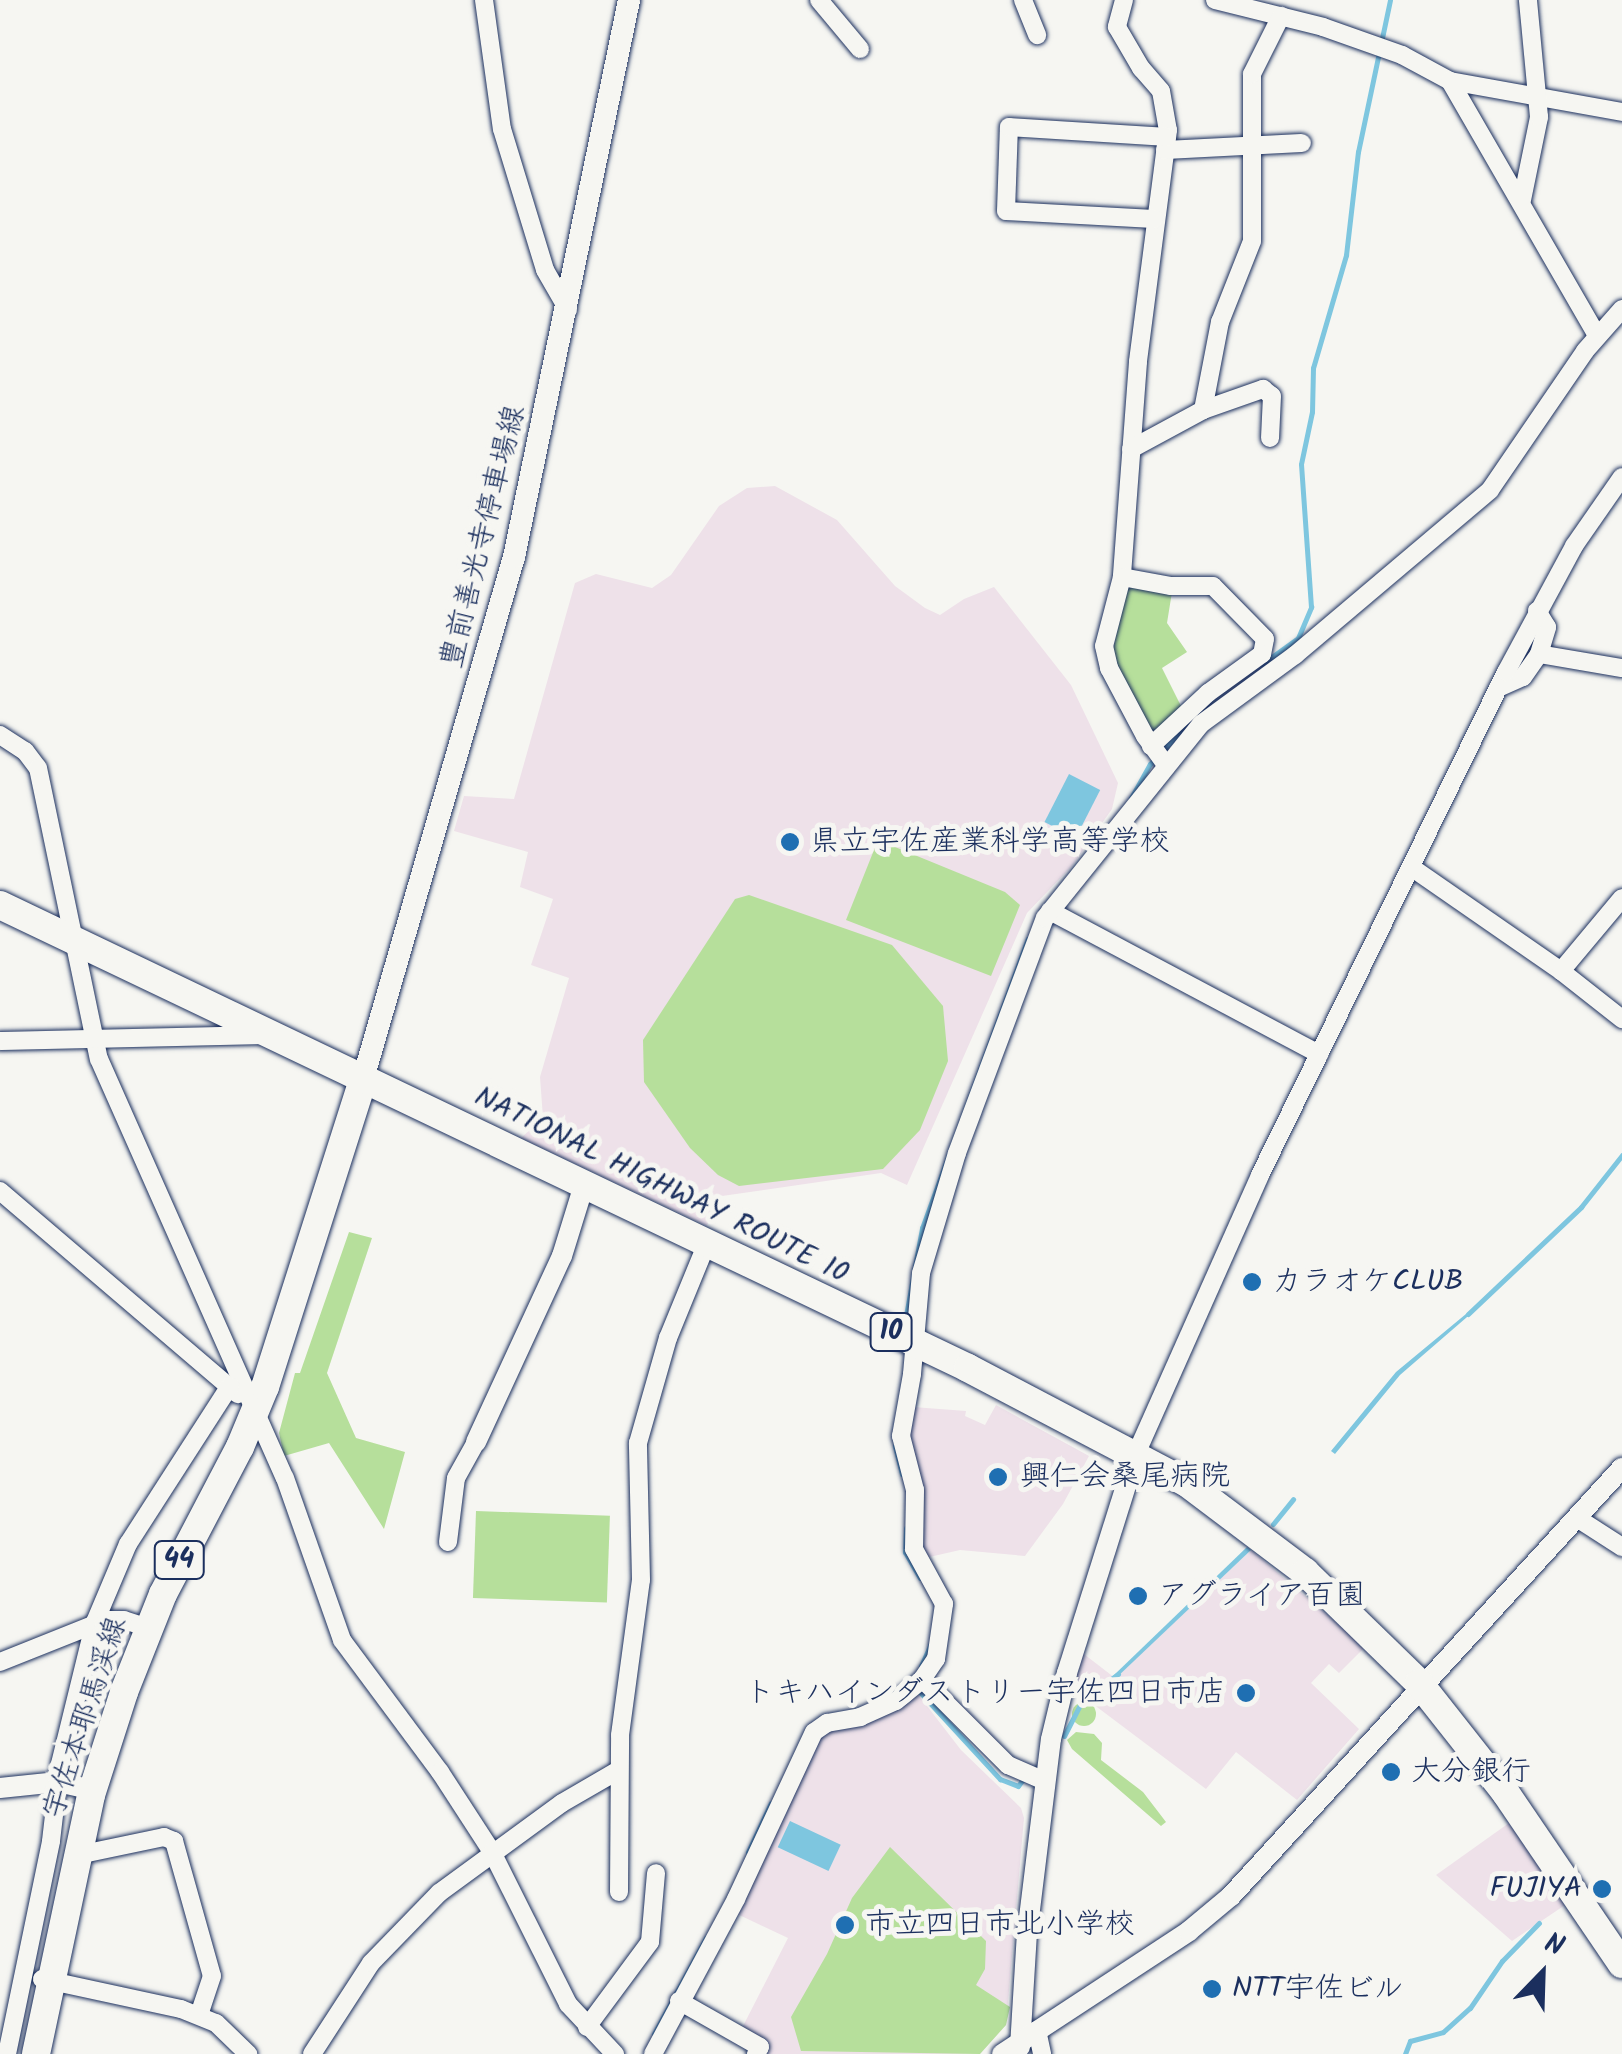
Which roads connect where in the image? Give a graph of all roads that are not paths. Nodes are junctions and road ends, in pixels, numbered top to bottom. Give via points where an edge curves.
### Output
1 (484, 0) edge
2 (628, 0) edge
3 (820, 0) edge
4 (1024, 0) edge
5 (1124, 0) edge
6 (1215, 0) edge
7 (1302, 0) edge
8 (1528, 0) edge
9 (1249, 4) edge
10 (1285, 18) junction
11 (1037, 35) dead end
12 (860, 49) dead end
13 (1450, 81) junction
14 (1539, 100) junction
15 (1622, 112) edge
16 (1302, 143) dead end
17 (1166, 144) junction
18 (1251, 148) junction
19 (1522, 200) junction
20 (1154, 220) junction
21 (1622, 309) edge
22 (568, 310) junction
23 (1598, 336) junction
24 (1202, 410) junction
25 (1270, 438) dead end
26 (1132, 449) junction
27 (1622, 477) edge
28 (1122, 577) junction
29 (1537, 611) junction
30 (1539, 654) junction
31 (1622, 668) edge
32 (1498, 688) junction
33 (0, 735) edge
34 (1151, 746) junction
35 (1165, 764) junction
36 (1411, 866) junction
37 (1622, 898) edge
38 (0, 905) edge
39 (1050, 911) junction
40 (71, 939) junction
41 (1562, 971) junction
42 (1622, 1019) edge
43 (272, 1035) junction
44 (0, 1041) edge
45 (94, 1041) junction
46 (1319, 1054) junction
47 (363, 1079) junction
48 (584, 1185) junction
49 (0, 1191) edge
50 (707, 1244) junction
51 (915, 1343) junction
52 (230, 1386) junction
53 (254, 1413) junction
54 (476, 1442) joint
55 (1136, 1454) junction
56 (1622, 1468) edge
57 (1577, 1518) junction
58 (448, 1542) dead end
59 (1622, 1547) edge
60 (95, 1622) junction
61 (148, 1628) junction
62 (0, 1662) edge
63 (922, 1679) junction
64 (1422, 1687) junction
65 (619, 1770) junction
66 (1045, 1781) junction
67 (58, 1782) junction
68 (0, 1788) edge
69 (92, 1790) junction
70 (492, 1852) junction
71 (78, 1856) junction
72 (656, 1873) dead end
73 (619, 1892) dead end
74 (1622, 1964) edge
75 (38, 1979) junction
76 (679, 2001) junction
77 (200, 2016) junction
78 (587, 2027) junction
79 (1025, 2042) edge
80 (6, 2054) edge
81 (36, 2054) edge
82 (248, 2054) edge
83 (312, 2054) edge
84 (615, 2054) edge
85 (653, 2054) edge
86 (756, 2054) edge
87 (1002, 2054) edge
88 (1042, 2054) edge

1 - 22 street via 502,130 546,270
2 - 22 main road, 豊前善光寺停車場線
3 - 12 street
4 - 11 street
5 - 17 street via 1117,27 1161,91
6 - 9 street
7 - 10 street
8 - 14 street
9 - 10 street
10 - 13 street via 1402,55
10 - 18 street via 1252,74
13 - 14 street
13 - 19 street
14 - 15 street
14 - 19 street
16 - 18 street
17 - 18 street
17 - 20 street
17 - 20 street via 1009,127 1006,211
18 - 24 street via 1252,241 1220,322
19 - 23 street
20 - 26 street
21 - 23 street
22 - 47 main road, 豊前善光寺停車場線 via 514,557
23 - 35 street via 1520,452 1472,509 1295,655 1216,709
24 - 25 street via 1264,388 1272,396
24 - 26 street
26 - 28 street
27 - 29 street
28 - 34 street via 1106,657
28 - 34 street via 1214,586 1265,639 1262,654
29 - 30 street via 1547,627
29 - 32 street
30 - 31 street
30 - 32 street via 1523,677
32 - 36 street
33 - 40 street via 38,768
34 - 35 street
35 - 39 street
36 - 41 street
36 - 46 street
37 - 41 street
38 - 40 main road, NATIONAL HIGHWAY ROUTE 10 / 10
39 - 46 street
39 - 51 street via 929,1239
40 - 43 main road, NATIONAL HIGHWAY ROUTE 10 / 10
40 - 45 street
41 - 42 street
43 - 45 street
43 - 47 main road, NATIONAL HIGHWAY ROUTE 10 / 10
44 - 45 street
45 - 53 street
46 - 55 street via 1189,1326
47 - 48 main road, NATIONAL HIGHWAY ROUTE 10 / 10
47 - 53 main road, 宇佐本耶馬渓線 / 44
48 - 50 main road, NATIONAL HIGHWAY ROUTE 10 / 10
48 - 54 street via 562,1256
49 - 52 street
50 - 51 main road, NATIONAL HIGHWAY ROUTE 10 / 10
50 - 65 street via 668,1338 638,1443 641,1580
51 - 55 main road, NATIONAL HIGHWAY ROUTE 10 / 10
51 - 63 street via 902,1450 916,1490 914,1549 942,1595 945,1615 936,1659
52 - 53 street
52 - 60 street, 44 via 128,1544
53 - 61 main road, 宇佐本耶馬渓線 / 44
53 - 70 street via 285,1478 342,1640
54 - 58 street via 456,1478
55 - 64 main road, NATIONAL HIGHWAY ROUTE 10 / 10 via 1287,1557
55 - 66 street via 1067,1673
56 - 57 street
57 - 59 street
57 - 64 street
60 - 61 street via 124,1620
60 - 62 street
60 - 67 street, 44
61 - 69 main road, 宇佐本耶馬渓線 / 44
63 - 66 street via 1008,1765
63 - 76 street via 881,1709 814,1732 736,1899
64 - 74 main road, NATIONAL HIGHWAY ROUTE 10 / 10 via 1505,1792
64 - 79 street via 1219,1907
65 - 70 street
65 - 73 street
66 - 79 street via 1026,1934
67 - 68 street
67 - 69 street
67 - 75 street, 44
69 - 71 main road, 宇佐本耶馬渓線 / 44
70 - 78 street via 562,1994
70 - 83 street via 384,1948
71 - 75 main road, 宇佐本耶馬渓線 / 44
71 - 77 street via 164,1837 174,1841 212,1976
72 - 78 street via 650,1942
75 - 77 street
75 - 80 street, 44
75 - 81 main road, 宇佐本耶馬渓線 / 44
76 - 85 street
76 - 86 street via 760,2047
77 - 82 street
78 - 84 street
79 - 87 street
79 - 88 street

